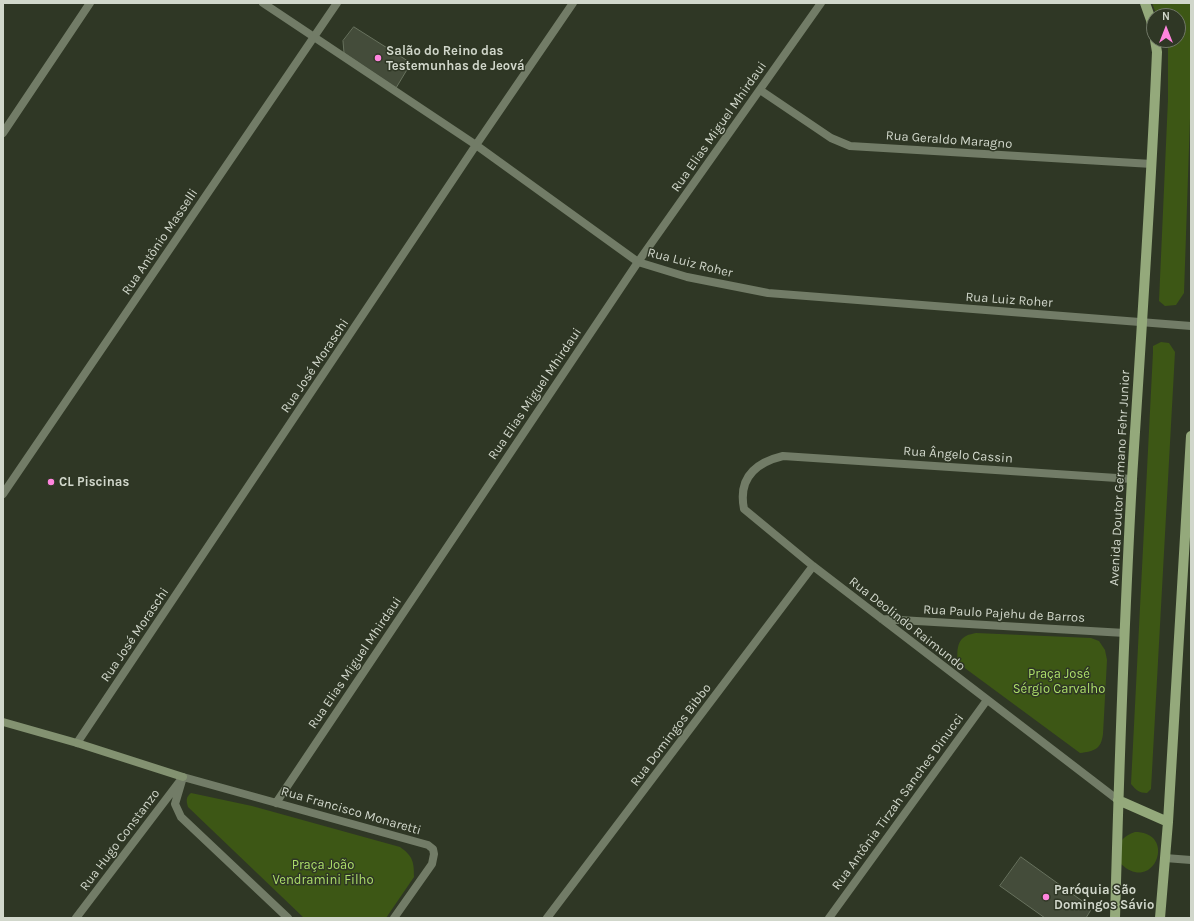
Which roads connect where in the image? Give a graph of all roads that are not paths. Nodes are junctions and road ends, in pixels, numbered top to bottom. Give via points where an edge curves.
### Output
1 (90, 3) edge
2 (263, 3) edge
3 (337, 3) edge
4 (573, 3) edge
5 (820, 3) edge
6 (314, 37) junction
7 (1156, 48) edge
8 (760, 90) junction
9 (3, 133) edge
10 (476, 145) junction
11 (1152, 164) junction
12 (638, 262) junction
13 (1143, 321) junction
14 (1191, 326) edge
15 (1191, 436) edge
16 (783, 456) joint
17 (1132, 479) junction
18 (3, 494) edge
19 (1188, 529) edge
20 (813, 566) junction
21 (882, 619) junction
22 (1125, 633) junction
23 (987, 700) junction
24 (3, 722) edge
25 (78, 742) junction
26 (183, 777) junction
27 (1118, 800) junction
28 (276, 803) junction
29 (1168, 822) junction
30 (1165, 858) junction
31 (1191, 860) edge
32 (76, 918) edge
33 (288, 918) edge
34 (394, 918) edge
35 (547, 918) edge
36 (829, 918) edge
37 (1114, 918) edge
38 (1160, 918) edge

1 - 9 street
2 - 6 street, Rua Luiz Roher
3 - 6 street, Rua Antônio Masselli
4 - 10 street, Rua José Moraschi
5 - 8 street, Rua Elias Miguel Mhirdaui
6 - 10 street, Rua Luiz Roher
6 - 18 street, Rua Antônio Masselli
7 - 11 main road, Avenida Doutor Germano Fehr Junior
8 - 11 street, Rua Geraldo Maragno via 831,138 850,146
8 - 12 street, Rua Elias Miguel Mhirdaui
10 - 12 street, Rua Luiz Roher
10 - 25 street, Rua José Moraschi
11 - 13 main road, Avenida Doutor Germano Fehr Junior
12 - 13 street, Rua Luiz Roher via 687,277 768,293
12 - 28 street, Rua Elias Miguel Mhirdaui
13 - 14 street, Rua Luiz Roher
13 - 17 main road, Avenida Doutor Germano Fehr Junior
15 - 19 main road
16 - 17 street, Rua Ângelo Cassin
16 - 20 street, Rua Deolindo Raimundo via 764,462 752,472 742,490 744,509
17 - 22 main road, Avenida Doutor Germano Fehr Junior
19 - 29 main road
20 - 21 street, Rua Deolindo Raimundo
20 - 35 street, Rua Domingos Bibbo
21 - 22 street, Rua Paulo Pajehu de Barros
21 - 23 street, Rua Deolindo Raimundo
22 - 27 main road, Avenida Doutor Germano Fehr Junior
23 - 27 street, Rua Deolindo Raimundo
23 - 36 street, Rua Antônia Tirzah Sanches Dinucci
24 - 25 street
25 - 26 street
26 - 28 street, Rua Francisco Monaretti
26 - 32 street, Rua Hugo Constanzo
26 - 33 street via 175,804 180,818
27 - 29 main road
27 - 37 main road, Avenida Doutor Germano Fehr Junior
28 - 34 street, Rua Francisco Monaretti via 428,845 433,849 432,864
29 - 30 main road
30 - 31 street
30 - 38 main road

